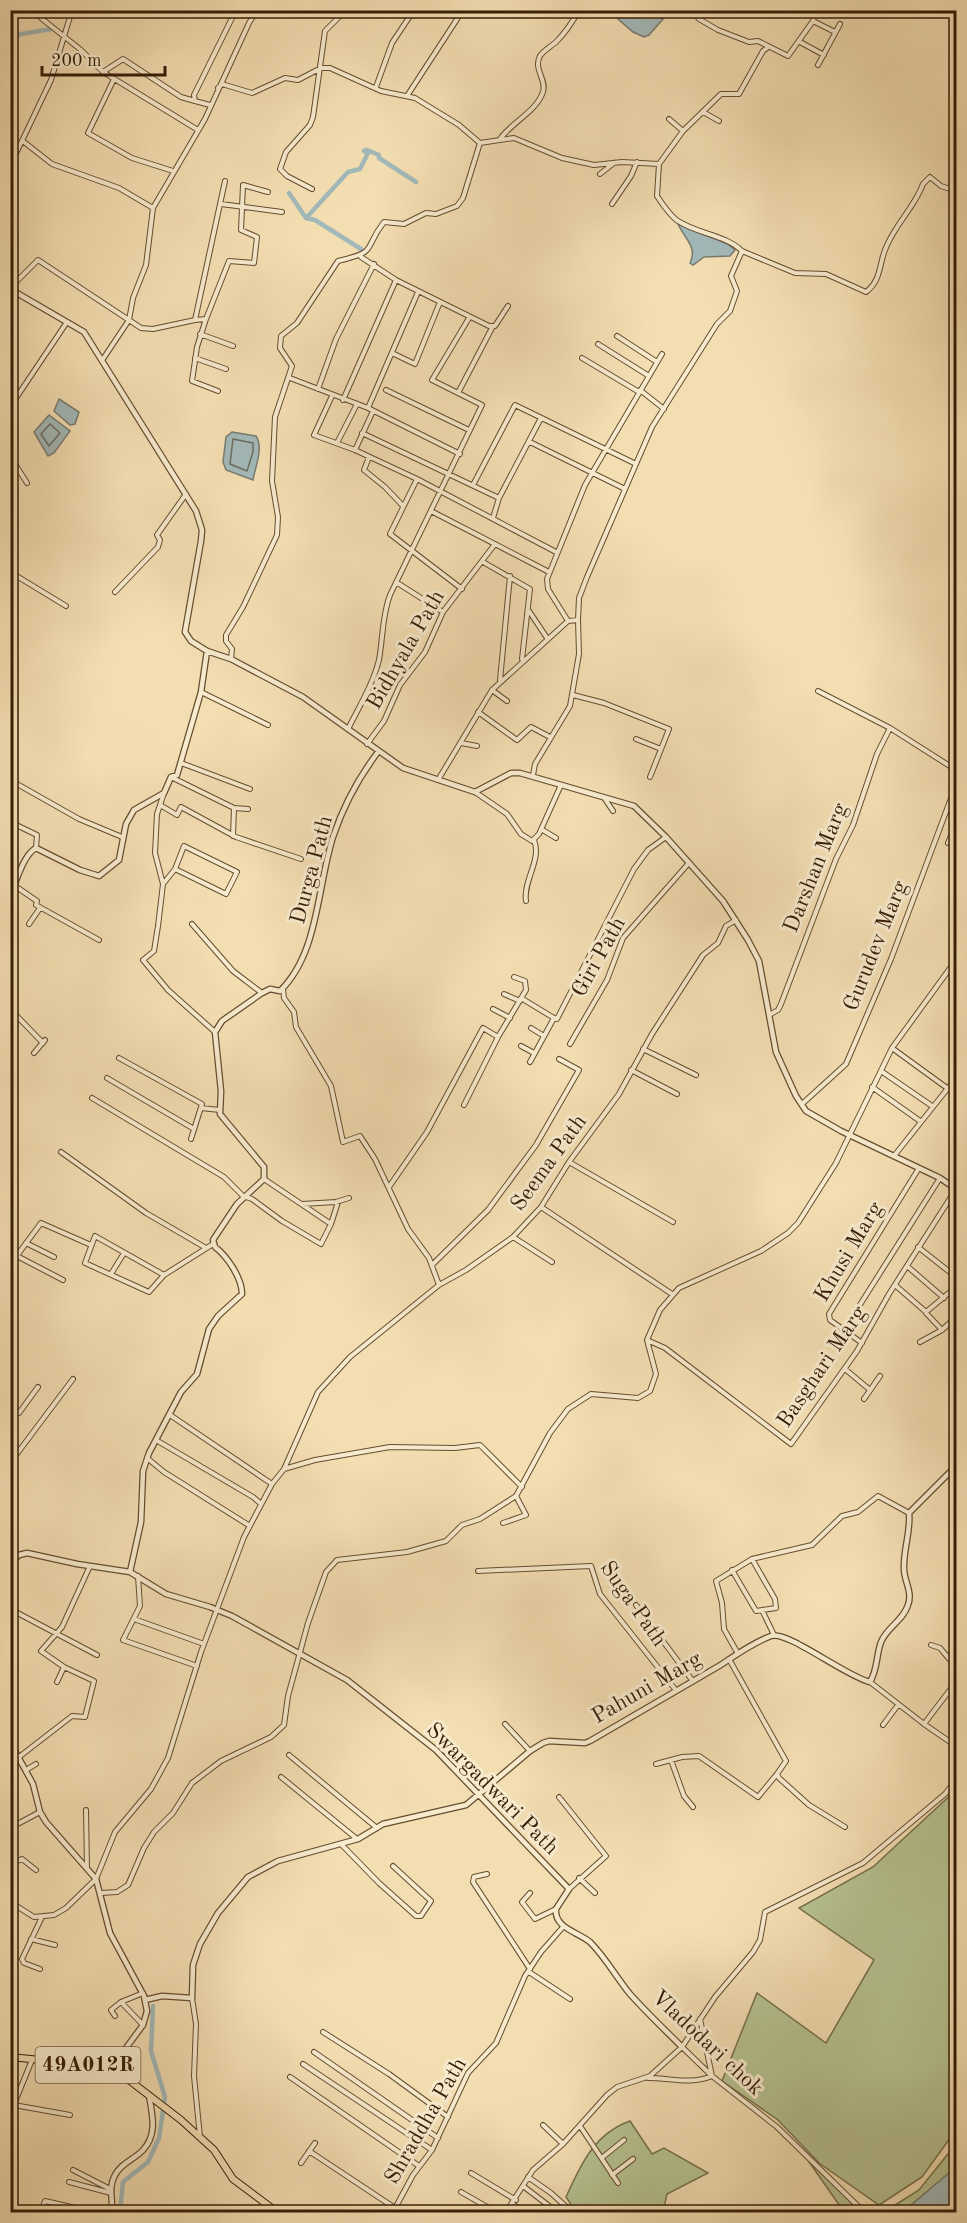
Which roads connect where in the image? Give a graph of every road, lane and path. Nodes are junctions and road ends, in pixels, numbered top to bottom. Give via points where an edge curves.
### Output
1 (31, 10) edge
2 (72, 10) edge
3 (236, 10) edge
4 (257, 10) edge
5 (346, 10) edge
6 (414, 10) edge
7 (463, 10) edge
8 (579, 10) edge
9 (692, 10) edge
10 (815, 10) edge
11 (813, 21) junction
12 (840, 24) dead end
13 (836, 32) junction
14 (64, 38) junction
15 (800, 42) junction
16 (767, 48) junction
17 (824, 55) junction
18 (818, 65) dead end
19 (321, 68) junction
20 (103, 72) junction
21 (114, 79) junction
22 (376, 87) junction
23 (218, 88) junction
24 (407, 96) junction
25 (195, 101) junction
26 (210, 105) junction
27 (703, 112) junction
28 (669, 119) dead end
29 (718, 121) dead end
30 (198, 130) junction
31 (683, 131) junction
32 (499, 139) junction
33 (24, 142) junction
34 (480, 143) junction
35 (615, 162) junction
36 (637, 162) junction
37 (658, 164) junction
38 (10, 166) edge
39 (173, 171) junction
40 (600, 174) dead end
41 (225, 181) dead end
42 (312, 189) dead end
43 (957, 191) edge
44 (268, 192) dead end
45 (220, 204) junction
46 (612, 204) dead end
47 (153, 208) junction
48 (243, 208) junction
49 (282, 212) dead end
50 (742, 251) junction
51 (360, 257) junction
52 (374, 264) junction
53 (396, 280) junction
54 (11, 291) edge
55 (418, 292) junction
56 (440, 302) junction
57 (508, 306) dead end
58 (469, 318) junction
59 (206, 319) junction
60 (129, 320) junction
61 (195, 320) junction
62 (67, 322) junction
63 (493, 326) junction
64 (200, 334) junction
65 (617, 336) dead end
66 (598, 344) dead end
67 (233, 346) dead end
68 (392, 353) junction
69 (662, 354) dead end
70 (103, 358) junction
71 (195, 358) junction
72 (582, 358) dead end
73 (657, 362) junction
74 (226, 369) dead end
75 (649, 376) junction
76 (290, 378) junction
77 (318, 389) junction
78 (386, 390) dead end
79 (218, 391) dead end
80 (639, 391) junction
81 (458, 393) junction
82 (332, 396) junction
83 (343, 400) junction
84 (357, 405) junction
85 (10, 407) edge
86 (368, 408) junction
87 (664, 409) junction
88 (373, 411) junction
89 (541, 418) junction
90 (469, 430) junction
91 (362, 433) junction
92 (530, 442) junction
93 (337, 443) junction
94 (605, 448) junction
95 (355, 450) junction
96 (460, 454) junction
97 (10, 456) edge
98 (369, 457) junction
99 (636, 464) junction
100 (592, 472) junction
101 (450, 473) junction
102 (417, 479) junction
103 (27, 483) dead end
104 (473, 485) junction
105 (626, 489) junction
106 (440, 491) junction
107 (186, 494) junction
108 (499, 498) junction
109 (403, 506) junction
110 (430, 511) junction
111 (493, 518) junction
112 (495, 544) junction
113 (412, 551) junction
114 (556, 552) junction
115 (483, 562) junction
116 (10, 572) edge
117 (549, 572) junction
118 (510, 576) junction
119 (396, 582) junction
120 (462, 588) junction
121 (115, 592) dead end
122 (66, 606) dead end
123 (528, 610) junction
124 (442, 612) junction
125 (578, 620) junction
126 (568, 621) junction
127 (547, 638) junction
128 (207, 651) junction
129 (231, 658) junction
130 (522, 660) junction
131 (500, 681) junction
132 (492, 690) junction
133 (818, 691) dead end
134 (201, 692) junction
135 (573, 695) junction
136 (507, 701) dead end
137 (478, 712) junction
138 (268, 725) dead end
139 (890, 728) junction
140 (348, 730) junction
141 (550, 738) junction
142 (636, 740) dead end
143 (461, 743) junction
144 (367, 744) junction
145 (477, 746) dead end
146 (661, 749) junction
147 (378, 752) junction
148 (181, 763) junction
149 (957, 770) edge
150 (533, 775) junction
151 (171, 777) junction
152 (650, 777) dead end
153 (10, 780) edge
154 (438, 780) junction
155 (561, 785) junction
156 (957, 785) edge
157 (250, 789) dead end
158 (475, 792) junction
159 (164, 793) junction
160 (605, 799) junction
161 (160, 805) junction
162 (234, 808) junction
163 (248, 808) dead end
164 (613, 811) dead end
165 (10, 822) edge
166 (957, 823) edge
167 (541, 829) junction
168 (233, 836) junction
169 (122, 837) junction
170 (666, 837) junction
171 (556, 838) dead end
172 (534, 840) junction
173 (948, 843) dead end
174 (36, 848) junction
175 (301, 860) dead end
176 (688, 864) junction
177 (176, 868) junction
178 (162, 884) junction
179 (15, 886) junction
180 (11, 894) edge
181 (526, 901) dead end
182 (40, 908) junction
183 (736, 920) junction
184 (29, 924) dead end
185 (192, 924) dead end
186 (99, 940) dead end
187 (957, 960) edge
188 (514, 977) dead end
189 (283, 989) junction
190 (262, 993) junction
191 (504, 994) dead end
192 (521, 999) junction
193 (10, 1009) edge
194 (493, 1009) dead end
195 (768, 1015) junction
196 (510, 1018) junction
197 (554, 1018) junction
198 (531, 1028) dead end
199 (215, 1032) junction
200 (544, 1036) junction
201 (498, 1037) junction
202 (570, 1044) dead end
203 (521, 1046) dead end
204 (643, 1048) junction
205 (892, 1048) junction
206 (34, 1053) dead end
207 (534, 1053) junction
208 (119, 1059) dead end
209 (559, 1059) dead end
210 (530, 1062) dead end
211 (631, 1070) junction
212 (881, 1071) junction
213 (696, 1075) dead end
214 (107, 1078) dead end
215 (957, 1078) edge
216 (954, 1085) edge
217 (872, 1087) junction
218 (946, 1088) junction
219 (677, 1094) dead end
220 (92, 1098) dead end
221 (802, 1104) junction
222 (464, 1105) dead end
223 (932, 1106) junction
224 (201, 1108) junction
225 (220, 1110) junction
226 (920, 1121) junction
227 (194, 1129) junction
228 (850, 1136) junction
229 (191, 1139) dead end
230 (61, 1152) dead end
231 (894, 1156) junction
232 (569, 1161) junction
233 (919, 1168) junction
234 (957, 1176) edge
235 (940, 1178) junction
236 (264, 1179) junction
237 (951, 1184) junction
238 (388, 1188) junction
239 (956, 1189) edge
240 (243, 1196) junction
241 (349, 1198) dead end
242 (338, 1202) junction
243 (301, 1204) junction
244 (541, 1207) junction
245 (673, 1222) dead end
246 (332, 1224) junction
247 (513, 1237) junction
248 (26, 1244) junction
249 (213, 1244) junction
250 (92, 1245) junction
251 (918, 1247) junction
252 (206, 1248) junction
253 (124, 1252) junction
254 (17, 1256) junction
255 (54, 1257) dead end
256 (552, 1262) dead end
257 (10, 1265) edge
258 (432, 1266) junction
259 (907, 1266) junction
260 (111, 1274) junction
261 (164, 1275) junction
262 (957, 1277) edge
263 (63, 1280) dead end
264 (439, 1285) junction
265 (895, 1285) junction
266 (957, 1287) edge
267 (672, 1294) junction
268 (944, 1298) junction
269 (926, 1312) junction
270 (957, 1317) edge
271 (844, 1330) junction
272 (942, 1330) junction
273 (647, 1340) junction
274 (920, 1342) dead end
275 (862, 1343) junction
276 (845, 1369) junction
277 (880, 1376) dead end
278 (73, 1379) dead end
279 (38, 1387) dead end
280 (870, 1390) junction
281 (864, 1399) dead end
282 (10, 1412) edge
283 (170, 1415) junction
284 (156, 1440) junction
285 (147, 1458) junction
286 (10, 1463) edge
287 (957, 1466) edge
288 (284, 1469) junction
289 (272, 1484) junction
290 (522, 1487) junction
291 (516, 1496) junction
292 (261, 1504) junction
293 (909, 1513) junction
294 (503, 1523) dead end
295 (250, 1526) junction
296 (752, 1558) junction
297 (10, 1564) edge
298 (90, 1566) junction
299 (732, 1570) junction
300 (478, 1571) dead end
301 (130, 1572) junction
302 (138, 1576) junction
303 (636, 1605) dead end
304 (10, 1609) edge
305 (217, 1610) junction
306 (762, 1610) junction
307 (134, 1619) junction
308 (57, 1633) junction
309 (774, 1635) junction
310 (204, 1644) junction
311 (931, 1645) dead end
312 (737, 1652) junction
313 (97, 1655) dead end
314 (301, 1655) junction
315 (729, 1659) junction
316 (197, 1666) junction
317 (64, 1667) junction
318 (957, 1667) edge
319 (692, 1680) junction
320 (57, 1682) dead end
321 (870, 1682) junction
322 (957, 1682) edge
323 (675, 1689) junction
324 (898, 1705) junction
325 (505, 1724) dead end
326 (924, 1724) junction
327 (883, 1725) dead end
328 (10, 1742) edge
329 (957, 1746) edge
330 (530, 1751) junction
331 (289, 1755) dead end
332 (19, 1757) junction
333 (670, 1760) junction
334 (36, 1764) dead end
335 (656, 1764) dead end
336 (26, 1770) junction
337 (777, 1774) junction
338 (281, 1777) dead end
339 (957, 1780) edge
340 (480, 1795) junction
341 (558, 1797) dead end
342 (693, 1807) dead end
343 (86, 1810) dead end
344 (40, 1812) junction
345 (845, 1827) dead end
346 (10, 1828) edge
347 (377, 1828) junction
348 (358, 1839) junction
349 (342, 1845) junction
350 (10, 1864) edge
351 (393, 1866) dead end
352 (87, 1868) junction
353 (36, 1870) dead end
354 (487, 1874) dead end
355 (579, 1878) junction
356 (96, 1879) junction
357 (569, 1889) junction
358 (101, 1893) junction
359 (530, 1893) dead end
360 (595, 1893) dead end
361 (10, 1902) edge
362 (555, 1909) junction
363 (42, 1917) junction
364 (563, 1927) junction
365 (32, 1939) junction
366 (55, 1945) dead end
367 (40, 1969) dead end
368 (530, 1970) junction
369 (143, 1993) junction
370 (192, 1998) junction
371 (570, 1999) dead end
372 (145, 2000) junction
373 (121, 2002) junction
374 (114, 2016) dead end
375 (699, 2019) junction
376 (143, 2025) junction
377 (323, 2032) dead end
378 (682, 2047) junction
379 (314, 2052) dead end
380 (10, 2057) edge
381 (32, 2061) junction
382 (303, 2064) dead end
383 (112, 2067) junction
384 (712, 2076) junction
385 (290, 2077) dead end
386 (644, 2078) junction
387 (149, 2095) junction
388 (14, 2105) junction
389 (10, 2114) edge
390 (70, 2115) dead end
391 (447, 2117) junction
392 (543, 2125) dead end
393 (580, 2126) junction
394 (200, 2138) junction
395 (438, 2138) junction
396 (624, 2140) dead end
397 (315, 2143) dead end
398 (563, 2144) junction
399 (432, 2150) junction
400 (309, 2151) junction
401 (603, 2157) junction
402 (633, 2158) dead end
403 (301, 2163) dead end
404 (419, 2166) junction
405 (73, 2170) dead end
406 (471, 2173) dead end
407 (612, 2175) junction
408 (528, 2177) junction
409 (69, 2182) dead end
410 (618, 2183) dead end
411 (523, 2186) junction
412 (111, 2191) junction
413 (461, 2192) dead end
414 (516, 2200) junction
415 (512, 2204) junction
416 (394, 2210) edge
417 (112, 2211) edge
418 (41, 2212) edge
419 (93, 2212) edge
420 (120, 2212) edge
421 (277, 2212) edge
422 (495, 2212) edge
423 (506, 2212) edge
424 (525, 2212) edge
425 (557, 2212) edge
426 (571, 2212) edge
427 (864, 2212) edge

1 - 14 street
2 - 14 street
3 - 25 street via 209,61
4 - 23 street
5 - 19 street via 325,31
6 - 22 street via 392,43
7 - 24 street
8 - 32 street via 560,39 539,58 542,94
9 - 16 street via 717,30 749,42 758,41
10 - 11 street
11 - 13 street
11 - 15 street
12 - 13 street
13 - 17 street
14 - 20 street
14 - 33 street
15 - 16 street via 788,56
15 - 17 street
16 - 27 street via 739,94 721,94
17 - 18 street
19 - 22 street
19 - 23 street via 298,80 285,78 252,93 222,84
19 - 42 street via 310,125 291,144 280,169
20 - 21 street
20 - 25 street via 123,59 181,97
21 - 30 street
21 - 39 street via 88,133 132,158
22 - 24 street
23 - 26 street
24 - 34 street via 459,125
25 - 26 street
26 - 30 street
27 - 29 street
27 - 31 street
28 - 31 street
30 - 39 street
31 - 37 street
32 - 34 street
32 - 35 street via 514,138 588,164
33 - 38 street
33 - 47 street via 52,164 119,188
34 - 51 street via 457,206 436,214 426,213 404,224 384,222
35 - 36 street
35 - 40 street
36 - 37 street
36 - 46 street
37 - 50 street via 657,196 675,220 735,244
39 - 47 street
41 - 45 street
43 - 50 street via 930,177 923,184 885,250 873,287 866,292 825,274 795,273
44 - 48 street via 244,184
45 - 48 street
45 - 61 street
47 - 60 street via 146,265
48 - 49 street
48 - 59 street via 241,232 257,237 254,262 230,260
50 - 87 street via 731,276 737,291 730,311 717,324
51 - 52 street
51 - 76 street via 338,261 297,323 283,333 280,348 292,366
52 - 53 street
52 - 77 street via 336,339
53 - 55 street
53 - 83 street
54 - 60 street via 39,260
54 - 62 street
55 - 56 street
55 - 68 street
56 - 58 street
56 - 68 street via 415,364
57 - 63 street via 500,322
58 - 63 street
58 - 81 street via 432,380
59 - 61 street
59 - 64 street
60 - 61 street via 145,330
60 - 70 street
62 - 70 street via 84,332
62 - 85 street
63 - 81 street
64 - 67 street
64 - 71 street
65 - 73 street
66 - 75 street
68 - 86 street
69 - 73 street
70 - 107 street
71 - 74 street
71 - 79 street via 193,382
72 - 80 street
73 - 75 street
75 - 80 street
76 - 77 street
76 - 129 street via 275,417 273,481 279,526 247,599 226,635
77 - 82 street
78 - 90 street
80 - 87 street
80 - 94 street
81 - 90 street via 482,405
82 - 83 street
82 - 93 street via 313,434
83 - 84 street
84 - 86 street
84 - 93 street
86 - 88 street
87 - 99 street
88 - 91 street
88 - 96 street
89 - 92 street
89 - 94 street
89 - 104 street via 515,405
90 - 96 street
91 - 95 street
91 - 101 street
92 - 100 street
92 - 108 street
93 - 95 street
94 - 99 street
94 - 100 street
95 - 98 street
96 - 101 street
97 - 103 street
98 - 102 street
98 - 109 street via 364,470
99 - 105 street
100 - 105 street
100 - 114 street
101 - 104 street
101 - 106 street
102 - 106 street
102 - 109 street
104 - 108 street
105 - 125 street via 579,598
106 - 110 street
106 - 111 street
107 - 121 street via 157,535 158,547
107 - 128 street via 202,530 186,632 191,641
108 - 111 street
109 - 113 street via 390,534
110 - 112 street
110 - 113 street
111 - 114 street
112 - 115 street, Bidhyala Path
112 - 117 street
113 - 119 street
113 - 120 street
114 - 117 street
115 - 118 street
115 - 120 street, Bidhyala Path
116 - 122 street
117 - 126 street via 548,589
118 - 123 street via 530,588
118 - 131 street
119 - 124 street
119 - 140 street via 385,612 379,660
120 - 124 street, Bidhyala Path
123 - 127 street
123 - 130 street
124 - 144 street, Bidhyala Path via 425,652 400,685 384,721
125 - 126 street
125 - 135 street via 579,654
126 - 127 street
127 - 130 street
128 - 129 street
128 - 134 street
129 - 140 street via 303,697
130 - 131 street
131 - 132 street
132 - 136 street
132 - 137 street
133 - 139 street
134 - 138 street
134 - 148 street
135 - 141 street via 564,719
135 - 146 street via 666,727 669,732
137 - 141 street via 517,740 531,727
137 - 143 street
139 - 149 street
139 - 195 street, Darshan Marg via 781,1004
140 - 144 street
141 - 150 street
142 - 146 street
143 - 145 street
143 - 154 street
144 - 147 street
146 - 152 street
147 - 154 street via 403,768
147 - 189 street, Durga Path via 361,774 333,836 309,947
148 - 151 street via 177,775
148 - 157 street
150 - 155 street
150 - 158 street via 511,773
151 - 159 street
151 - 162 street
153 - 169 street via 72,815
154 - 158 street
155 - 160 street
155 - 167 street
156 - 221 street, Gurudev Marg via 846,1064
158 - 172 street via 507,814 524,837
159 - 161 street
159 - 169 street via 134,810
160 - 164 street
160 - 170 street via 634,806
161 - 168 street via 177,814 181,807
161 - 178 street via 155,853
162 - 163 street
162 - 168 street
165 - 174 street via 37,835
166 - 173 street
167 - 171 street
167 - 172 street
168 - 175 street
169 - 174 street via 119,860 99,876
170 - 176 street
170 - 197 street via 648,850 634,869 557,1019
172 - 181 street via 537,849
174 - 179 street
176 - 183 street
176 - 202 street, Giri Path via 623,938 607,980
177 - 177 street via 184,846 237,872 226,894
177 - 178 street
178 - 199 street via 154,951 143,960 168,990
179 - 180 street
179 - 182 street via 37,901
182 - 184 street
182 - 186 street
183 - 195 street via 759,961
183 - 204 street, Seema Path via 726,926 718,943 703,955
185 - 190 street via 233,971
187 - 205 street
188 - 192 street via 527,986
189 - 190 street
189 - 238 street via 306,1048 331,1086 343,1143 360,1137
190 - 199 street via 222,1021
191 - 192 street
192 - 196 street
192 - 197 street
193 - 206 street via 44,1042
194 - 196 street
195 - 221 street via 776,1052
196 - 201 street
197 - 200 street
198 - 200 street
199 - 225 street
200 - 207 street
201 - 222 street
201 - 238 street via 483,1028 427,1132
203 - 207 street
204 - 211 street, Seema Path
204 - 213 street
205 - 212 street
205 - 218 street
207 - 210 street
208 - 224 street via 202,1104
209 - 258 street via 579,1070 536,1145 488,1210
211 - 219 street
211 - 232 street, Seema Path via 619,1094
212 - 217 street
212 - 223 street
214 - 227 street
215 - 216 street
216 - 218 street
217 - 226 street
217 - 228 street
218 - 223 street
220 - 240 street via 224,1177
221 - 228 street via 821,1121
223 - 226 street
224 - 225 street
224 - 227 street
225 - 236 street via 232,1131 264,1167
226 - 231 street
227 - 229 street
228 - 231 street
228 - 267 street via 820,1190 788,1233 759,1252
230 - 252 street via 146,1213
231 - 233 street
232 - 244 street, Seema Path
232 - 245 street
233 - 235 street
233 - 271 street, Khusi Marg via 829,1314 830,1320
234 - 237 street
235 - 237 street
235 - 271 street
236 - 240 street
236 - 243 street
237 - 239 street
238 - 258 street
239 - 251 street, Basghari Marg
240 - 246 street via 321,1244
240 - 249 street
241 - 242 street
242 - 243 street
242 - 246 street
243 - 246 street
244 - 247 street, Seema Path
244 - 267 street
247 - 256 street
247 - 264 street, Seema Path
248 - 250 street via 41,1223
248 - 254 street
248 - 255 street
249 - 252 street
249 - 283 street via 225,1254 242,1294 209,1329 197,1374
250 - 253 street via 95,1236
250 - 260 street via 85,1263
251 - 259 street, Basghari Marg
251 - 262 street
252 - 261 street
253 - 260 street
253 - 261 street
254 - 257 street
254 - 263 street
258 - 264 street
259 - 265 street, Basghari Marg
259 - 268 street
260 - 261 street via 149,1292
264 - 288 street, Seema Path via 350,1357 318,1392
265 - 269 street
265 - 275 street, Basghari Marg
266 - 268 street
267 - 273 street via 656,1316
268 - 269 street
269 - 272 street
270 - 272 street
271 - 275 street, Khusi Marg
272 - 274 street
273 - 276 street, Basghari Marg via 665,1348 791,1443
273 - 290 street via 656,1374 650,1391 638,1398 591,1394 568,1409 550,1433
275 - 276 street, Basghari Marg
276 - 280 street
277 - 280 street
278 - 286 street
279 - 282 street via 19,1413
280 - 281 street
283 - 284 street
283 - 289 street
284 - 285 street
284 - 292 street
285 - 295 street
285 - 301 street via 141,1488 141,1522
287 - 293 street
288 - 289 street, Seema Path
288 - 290 street via 390,1448 480,1445
289 - 292 street, Seema Path
290 - 291 street
291 - 294 street via 526,1515
291 - 314 street via 462,1525 444,1542 406,1552 337,1560 326,1572
292 - 295 street, Seema Path
293 - 296 street via 878,1496 858,1512 842,1516 812,1545
293 - 321 street via 903,1570 909,1604 898,1624 880,1643 876,1671
295 - 305 street, Seema Path
296 - 299 street
296 - 306 street via 777,1604 776,1608
297 - 298 street via 27,1552
298 - 301 street
298 - 308 street
299 - 306 street via 756,1611
299 - 312 street via 715,1586 722,1603 724,1629
300 - 323 street, Suga Path via 591,1566 600,1594
301 - 302 street
302 - 305 street via 166,1594
302 - 307 street via 141,1601
303 - 319 street
304 - 308 street
305 - 310 street, Seema Path
305 - 314 street
306 - 309 street
307 - 310 street
307 - 316 street via 124,1641
308 - 313 street
308 - 317 street via 41,1652
309 - 312 street, Pahuni Marg
309 - 321 street via 787,1637 845,1673
310 - 316 street, Seema Path
311 - 318 street via 942,1650
312 - 315 street, Pahuni Marg
314 - 340 street, Swargadwari Path via 347,1680 426,1742
314 - 358 street via 280,1730 221,1761 192,1783 173,1813 154,1832 128,1885 117,1892
315 - 319 street, Pahuni Marg
315 - 337 street via 786,1761
316 - 356 street, Seema Path via 168,1758 151,1789 115,1832
317 - 320 street
317 - 332 street via 94,1681 85,1717 72,1716
319 - 323 street, Pahuni Marg
321 - 324 street
322 - 326 street
323 - 330 street, Pahuni Marg via 590,1741 549,1741
324 - 326 street
324 - 327 street
325 - 330 street
326 - 329 street
328 - 332 street
330 - 340 street, Pahuni Marg
331 - 347 street
332 - 336 street
333 - 335 street
333 - 337 street via 699,1756 758,1797
333 - 342 street via 684,1796
334 - 336 street
336 - 344 street
337 - 345 street via 809,1805
338 - 348 street
339 - 375 street via 863,1863 765,1912 758,1945
340 - 347 street, Pahuni Marg via 466,1805
340 - 357 street, Swargadwari Path
341 - 355 street via 606,1856
343 - 352 street
344 - 346 street
344 - 352 street
347 - 348 street, Pahuni Marg
348 - 349 street, Pahuni Marg
349 - 351 street via 418,1917 431,1901
349 - 370 street, Pahuni Marg via 278,1861 239,1885 200,1944 193,1965
350 - 353 street via 22,1859
352 - 356 street
354 - 368 street via 474,1877 473,1882
355 - 357 street
355 - 360 street
356 - 358 street
356 - 363 street via 66,1908
357 - 362 street
358 - 369 street via 110,1934
359 - 362 street via 522,1902 537,1920
361 - 363 street via 26,1914
362 - 364 street
363 - 365 street
364 - 368 street, Shraddha Path
364 - 378 street, Vladodari chok via 583,1936 596,1948 632,1996
365 - 366 street
365 - 367 street via 22,1962
368 - 371 street
368 - 391 street, Shraddha Path via 496,2043 468,2073
369 - 372 street
369 - 373 street
370 - 372 street via 162,1996
370 - 394 street
372 - 376 street
373 - 374 street via 111,2010
373 - 376 street
375 - 378 street
375 - 384 street
376 - 383 street
377 - 391 street
378 - 384 street, Vladodari chok
378 - 386 street
379 - 395 street
380 - 381 main road, 49A012R
381 - 383 main road, 49A012R
381 - 388 street
382 - 399 street
383 - 387 main road, 49A012R
384 - 386 street via 696,2083
384 - 427 street, Vladodari chok via 777,2127
385 - 404 street
386 - 393 street via 617,2087
387 - 394 main road, 49A012R
387 - 412 street via 154,2126 148,2142 123,2164 114,2176
388 - 389 street
388 - 390 street
391 - 395 street, Shraddha Path
392 - 398 street
393 - 398 street
393 - 401 street
394 - 421 main road, 49A012R via 214,2150 233,2180
395 - 399 street, Shraddha Path
396 - 401 street
397 - 400 street
398 - 408 street
399 - 404 street, Shraddha Path
400 - 403 street
400 - 416 street
401 - 407 street
402 - 407 street
404 - 416 street, Shraddha Path
405 - 412 street
406 - 414 street
407 - 410 street
408 - 411 street
408 - 426 street
409 - 412 street
411 - 414 street
411 - 425 street
412 - 417 street
413 - 422 street
414 - 415 street
415 - 423 street
415 - 424 street
417 - 420 street
418 - 419 street via 45,2201

